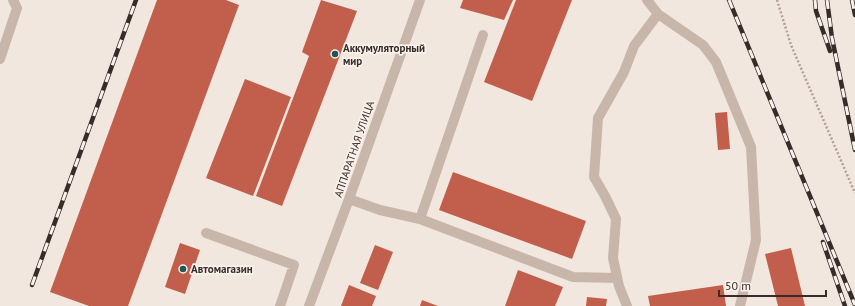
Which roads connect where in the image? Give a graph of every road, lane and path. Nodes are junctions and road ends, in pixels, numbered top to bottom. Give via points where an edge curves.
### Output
1 (13, 0) edge
2 (420, 0) edge
3 (647, 0) edge
4 (778, 0) edge
5 (658, 14) junction
6 (483, 35) dead end
7 (0, 59) edge
8 (855, 193) edge
9 (349, 199) junction
10 (420, 219) junction
11 (206, 233) dead end
12 (617, 278) junction
13 (280, 306) edge
14 (309, 306) edge
15 (627, 306) edge
16 (740, 306) edge

1 - 7 street via 17,8
2 - 9 street, АППАРАТНАЯ УЛИЦА
3 - 5 street
4 - 8 path via 791,45
5 - 12 street via 634,46 624,72 598,118 594,177 616,219 613,258
5 - 16 street via 703,45 716,62 752,148 756,240
6 - 10 street
9 - 10 street via 380,210
9 - 14 street, АППАРАТНАЯ УЛИЦА
10 - 12 street via 573,277
11 - 13 street via 294,265
12 - 15 street

